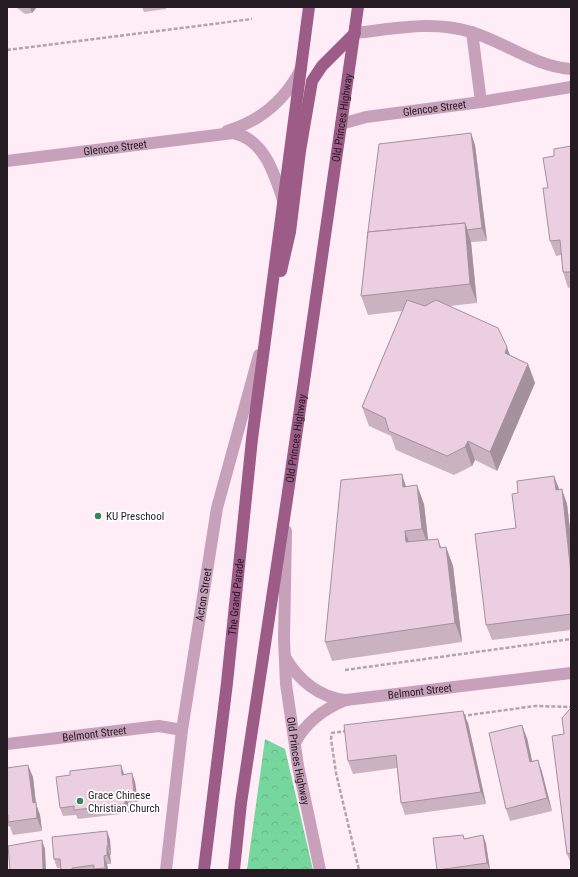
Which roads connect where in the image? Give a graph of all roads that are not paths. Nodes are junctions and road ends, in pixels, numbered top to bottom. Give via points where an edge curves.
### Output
1 (309, 7) edge
2 (358, 7) edge
3 (472, 32) junction
4 (355, 33) junction
5 (301, 68) junction
6 (571, 69) edge
7 (571, 87) edge
8 (481, 102) junction
9 (341, 124) junction
10 (222, 133) junction
11 (7, 161) edge
12 (284, 203) junction
13 (271, 298) junction
14 (268, 324) junction
15 (287, 498) junction
16 (285, 656) junction
17 (571, 672) edge
18 (346, 700) junction
19 (182, 730) junction
20 (7, 744) edge
21 (295, 744) junction
22 (166, 870) edge
23 (204, 870) edge
24 (234, 870) edge
25 (320, 870) edge

1 - 5 main road
2 - 4 main road, Old Princes Highway
3 - 4 street via 437,25
3 - 6 street via 537,61
3 - 8 street, Glencoe Street
4 - 9 main road, Old Princes Highway
4 - 13 main road via 322,66 312,82 290,232 283,264
5 - 10 street, Glencoe Street via 287,91 270,109 248,123
5 - 12 main road
7 - 8 street, Glencoe Street
8 - 9 street, Glencoe Street via 373,116
9 - 15 main road, Old Princes Highway
10 - 11 street, Glencoe Street
10 - 12 street, Glencoe Street via 242,134 258,146 270,166
12 - 13 main road
13 - 14 main road
14 - 19 street, Acton Street via 217,508
14 - 23 main road, The Grand Parade via 252,438 227,683
15 - 16 street, Old Princes Highway
15 - 24 main road via 241,803
16 - 18 street, Belmont Street via 299,677 312,687 328,696
16 - 21 street, Old Princes Highway via 286,684
17 - 18 street, Belmont Street
18 - 21 street via 316,716 303,729
19 - 20 street, Belmont Street via 159,726
19 - 22 street, Acton Street
21 - 25 street, Old Princes Highway

